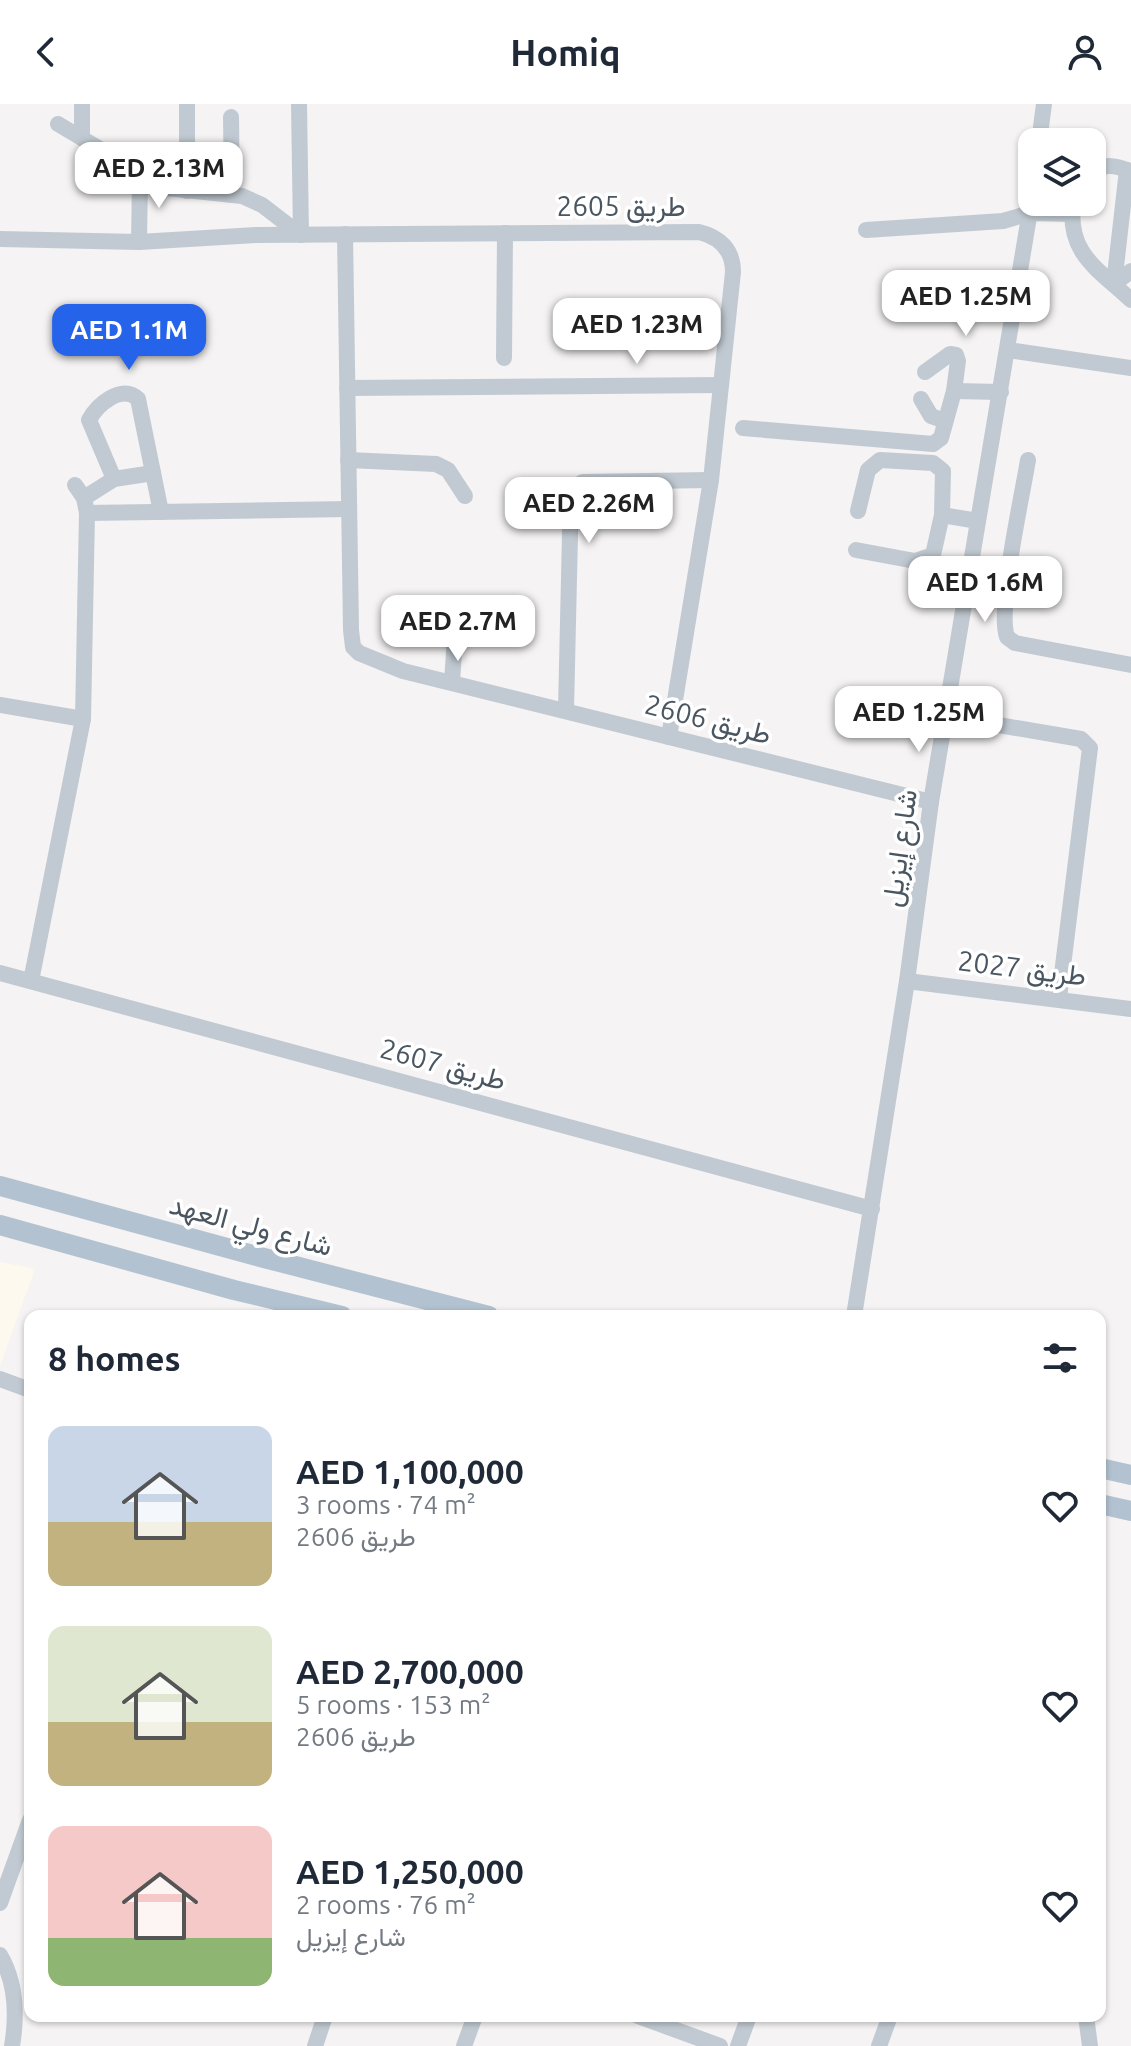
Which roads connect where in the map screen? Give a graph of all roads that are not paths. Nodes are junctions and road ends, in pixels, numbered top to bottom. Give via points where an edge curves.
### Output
1 (82, 104) edge
2 (299, 104) edge
3 (1044, 104) edge
4 (187, 105) edge
5 (231, 117) dead end
6 (58, 124) dead end
7 (1041, 128) edge
8 (82, 138) junction
9 (1106, 165) edge
10 (1129, 171) edge
11 (140, 178) junction
12 (187, 191) junction
13 (232, 195) junction
14 (1018, 213) edge
15 (1029, 216) edge
16 (1072, 216) edge
17 (866, 230) dead end
18 (505, 233) junction
19 (345, 234) junction
20 (301, 235) junction
21 (3, 239) edge
22 (139, 242) junction
23 (1131, 271) edge
24 (1114, 284) junction
25 (1131, 300) edge
26 (1008, 350) junction
27 (504, 358) dead end
28 (1131, 368) edge
29 (925, 372) dead end
30 (721, 385) junction
31 (347, 388) junction
32 (954, 391) junction
33 (1001, 392) junction
34 (921, 399) dead end
35 (945, 421) junction
36 (743, 428) dead end
37 (348, 460) junction
38 (1028, 460) dead end
39 (153, 473) junction
40 (114, 479) junction
41 (711, 480) junction
42 (465, 496) dead end
43 (82, 498) junction
44 (349, 509) junction
45 (858, 511) dead end
46 (161, 512) junction
47 (942, 515) junction
48 (978, 521) junction
49 (856, 550) dead end
50 (967, 585) junction
51 (1006, 592) junction
52 (392, 616) dead end
53 (1131, 665) edge
54 (452, 682) junction
55 (0, 705) edge
56 (566, 710) junction
57 (946, 716) junction
58 (83, 719) junction
59 (669, 737) junction
60 (931, 802) junction
61 (0, 973) edge
62 (31, 981) junction
63 (907, 981) junction
64 (1059, 998) junction
65 (1131, 1009) edge
66 (0, 1186) edge
67 (10, 1192) edge
68 (872, 1209) junction
69 (0, 1225) edge
70 (317, 1310) edge
71 (466, 1310) edge
72 (855, 1310) edge
73 (0, 1379) edge
74 (24, 1388) edge
75 (1106, 1469) edge
76 (1131, 1475) edge
77 (1106, 1505) edge
78 (1131, 1511) edge
79 (24, 1837) edge
80 (0, 1903) edge
81 (0, 1955) edge
82 (323, 2022) edge
83 (473, 2022) edge
84 (654, 2022) edge
85 (747, 2022) edge
86 (888, 2022) edge
87 (1087, 2022) edge
88 (12, 2046) edge
89 (315, 2046) edge
90 (464, 2046) edge
91 (720, 2046) edge
92 (738, 2046) edge
93 (879, 2046) edge
94 (1090, 2046) edge

1 - 8 street
2 - 20 street
3 - 7 street
4 - 12 street
5 - 13 street
6 - 8 street
8 - 11 street
9 - 10 street
10 - 24 street
11 - 12 street
11 - 22 street
12 - 13 street
13 - 20 street via 262,205
14 - 17 street via 1003,221
15 - 26 street, شارع إيزيل
16 - 24 street via 1078,247
18 - 19 street, طريق 2605
18 - 27 street
18 - 30 street, طريق 2605 via 699,232 715,237 733,264
19 - 20 street, طريق 2605
19 - 31 street, طريق 2606
20 - 22 street, طريق 2605
21 - 22 street, طريق 2605
23 - 24 street
24 - 25 street
26 - 28 street
26 - 33 street, شارع إيزيل
29 - 32 street via 956,355
30 - 31 street
30 - 41 street, طريق 2605
31 - 37 street, طريق 2606
32 - 33 street
32 - 35 street
33 - 48 street, شارع إيزيل
34 - 35 street via 931,416
35 - 36 street via 941,438 933,444
37 - 42 street via 436,464 448,470
37 - 44 street, طريق 2606
38 - 51 street
39 - 40 street
39 - 40 street via 138,399 125,392 113,396 89,420
39 - 46 street
40 - 43 street
41 - 56 street via 583,482 571,489
41 - 59 street, طريق 2605
43 - 46 street
43 - 58 street
44 - 46 street
44 - 54 street, طريق 2606 via 353,647 403,671
45 - 47 street via 868,470 880,460 933,463 943,471
47 - 48 street
47 - 49 street via 933,555 924,559
48 - 50 street, شارع إيزيل
50 - 51 street
50 - 57 street, شارع إيزيل
51 - 53 street via 1005,628 1011,641
52 - 54 street via 448,617 456,622
54 - 56 street, طريق 2606
55 - 58 street
56 - 59 street, طريق 2606
57 - 60 street, شارع إيزيل
57 - 64 street via 1081,739 1090,748
58 - 62 street
59 - 60 street, طريق 2606
60 - 63 street, شارع إيزيل
61 - 62 street, طريق 2607
62 - 68 street, طريق 2607
63 - 64 street, طريق 2027
63 - 68 street, شارع إيزيل
64 - 65 street, طريق 2027
66 - 67 main road, شارع ولي العهد
67 - 71 main road, شارع ولي العهد
68 - 72 street, شارع إيزيل
69 - 70 main road
73 - 74 street
75 - 76 main road
77 - 78 main road
79 - 80 street
81 - 88 street via 14,2001
82 - 89 street
83 - 90 street
84 - 91 street
85 - 92 street
86 - 93 street
87 - 94 street

